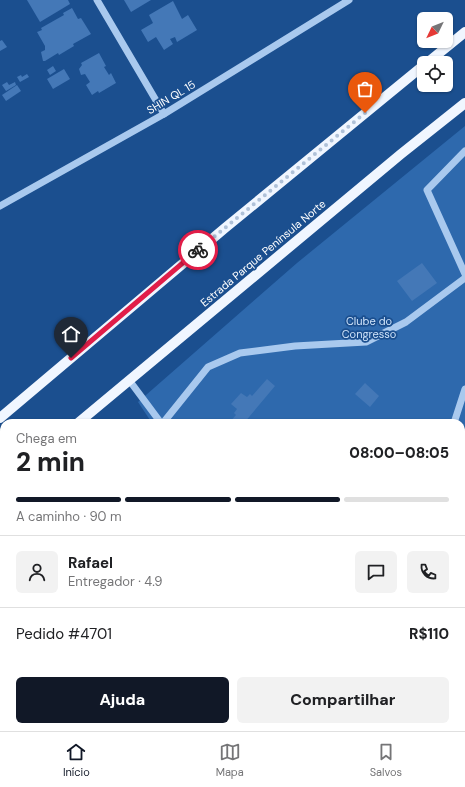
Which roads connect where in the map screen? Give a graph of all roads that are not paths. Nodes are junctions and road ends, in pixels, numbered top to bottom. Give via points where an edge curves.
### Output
1 (97, 0) edge
2 (349, 0) edge
3 (465, 32) edge
4 (435, 56) edge
5 (417, 71) edge
6 (465, 103) edge
7 (164, 114) junction
8 (465, 151) edge
9 (0, 206) edge
10 (465, 274) edge
11 (465, 278) edge
12 (129, 380) junction
13 (465, 389) edge
14 (0, 418) edge
15 (83, 419) edge
16 (159, 419) edge
17 (165, 419) edge
18 (455, 419) edge

1 - 7 street
2 - 7 street, SHIN QL 15
3 - 4 main road
5 - 14 main road via 225,228
6 - 12 main road, Estrada Parque Península Norte
7 - 9 street, SHIN QL 15
8 - 10 street via 427,190
11 - 17 street via 406,322 366,342 295,346 240,353 208,367
12 - 15 main road, Estrada Parque Península Norte
12 - 16 street
13 - 18 street

